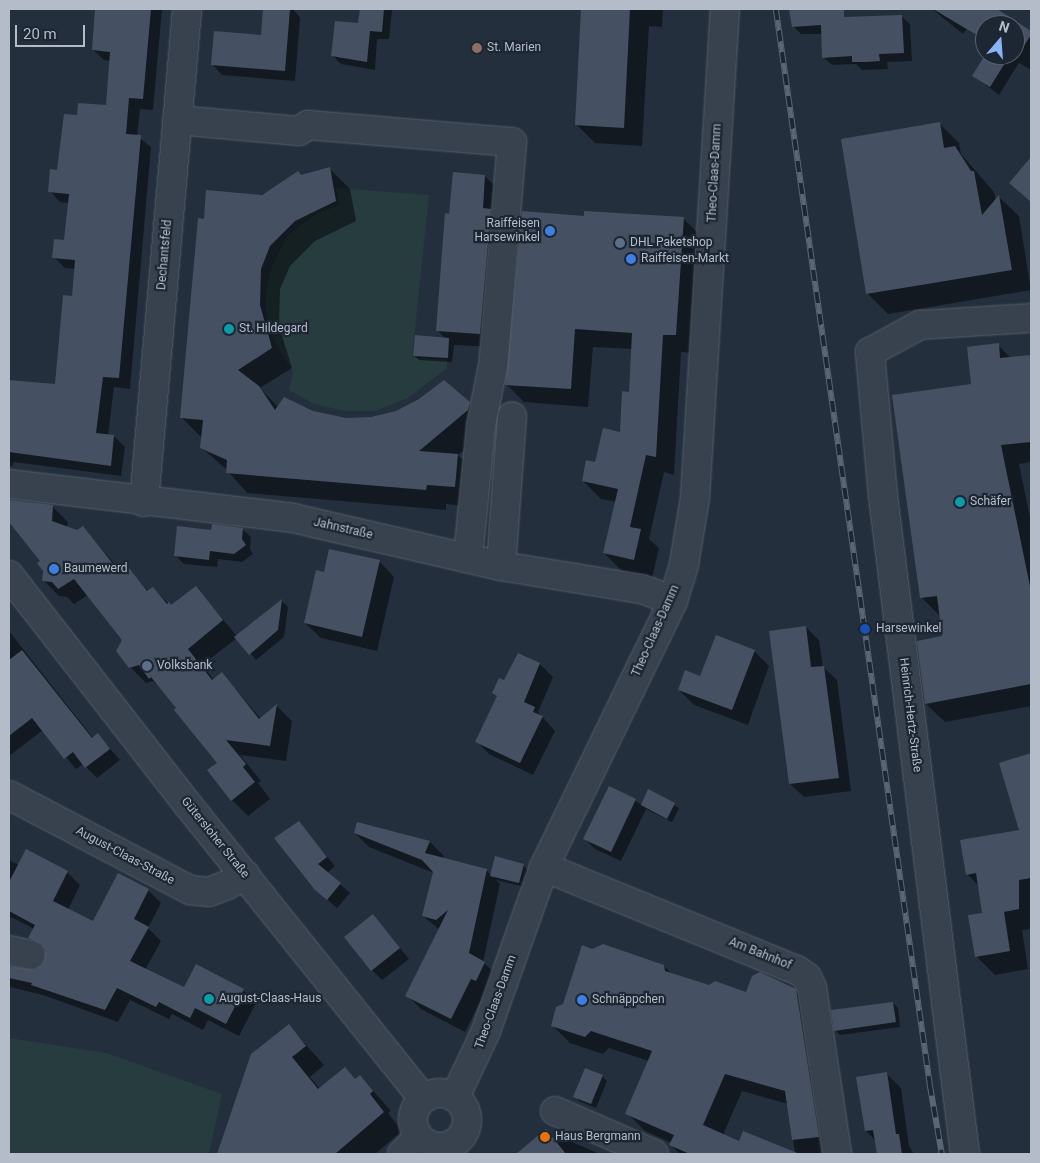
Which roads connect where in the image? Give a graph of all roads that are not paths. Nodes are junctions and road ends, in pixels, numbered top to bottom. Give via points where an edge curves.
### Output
1 (187, 9) edge
2 (725, 9) edge
3 (177, 120) junction
4 (1031, 318) edge
5 (512, 416) dead end
6 (9, 484) edge
7 (144, 502) junction
8 (468, 558) junction
9 (501, 566) junction
10 (9, 576) edge
11 (672, 600) junction
12 (9, 795) edge
13 (544, 867) junction
14 (245, 875) junction
15 (455, 1097) junction
16 (423, 1098) junction
17 (555, 1110) dead end
18 (410, 1146) edge
19 (465, 1147) edge
20 (654, 1154) edge
21 (836, 1154) edge
22 (965, 1154) edge

1 - 3 street, Dechantsfeld
2 - 11 street, Theo-Claas-Damm via 695,326 695,498 684,564
3 - 7 street, Dechantsfeld
3 - 8 street via 299,131 308,125 512,142 493,366 481,425
4 - 22 street, Heinrich-Hertz-Straße via 920,325 870,352 884,506
5 - 9 street
6 - 7 street, Jahnstraße
7 - 8 street, Jahnstraße via 293,518
8 - 9 street, Jahnstraße
9 - 11 street, Jahnstraße via 642,590
10 - 14 street, Gütersloher Straße
11 - 13 street, Theo-Claas-Damm
12 - 14 street, August-Claas-Straße via 190,890 209,892
13 - 15 street, Theo-Claas-Damm via 486,1031
13 - 21 street, Am Bahnhof via 797,970 807,977 812,988
14 - 16 street, Gütersloher Straße
15 - 16 street via 439,1092
15 - 19 street via 461,1102 466,1117
16 - 18 street via 413,1113 414,1130
17 - 20 street
18 - 19 street via 426,1143

